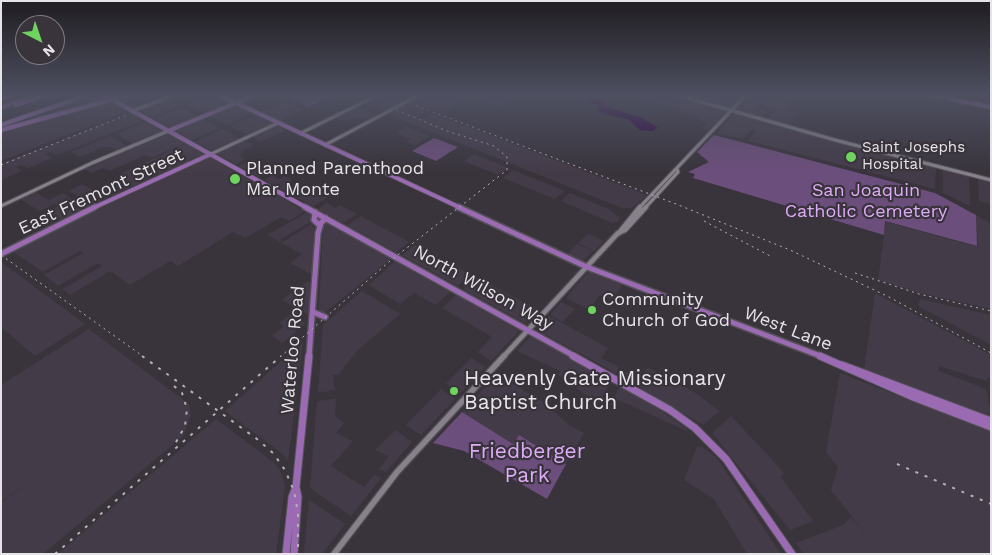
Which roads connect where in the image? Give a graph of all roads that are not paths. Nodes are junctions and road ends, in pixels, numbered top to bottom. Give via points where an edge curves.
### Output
1 (35, 121) edge
2 (151, 121) edge
3 (192, 121) edge
4 (273, 121) edge
5 (327, 121) edge
6 (370, 121) edge
7 (722, 121) edge
8 (770, 121) edge
9 (278, 123) junction
10 (1, 130) edge
11 (168, 131) junction
12 (301, 134) junction
13 (325, 145) junction
14 (212, 154) junction
15 (991, 180) edge
16 (1, 206) edge
17 (314, 212) junction
18 (326, 218) junction
19 (319, 225) junction
20 (1, 253) edge
21 (586, 267) junction
22 (313, 312) junction
23 (325, 317) dead end
24 (528, 330) junction
25 (840, 364) junction
26 (914, 394) junction
27 (991, 421) edge
28 (991, 427) edge
29 (296, 488) junction
30 (286, 554) edge
31 (294, 554) edge
32 (334, 554) edge
33 (792, 554) edge

1 - 10 main road
2 - 11 main road, North Wilson Way
3 - 11 main road
4 - 9 main road, West Lane
5 - 12 street
6 - 13 street
7 - 21 street via 636,218
8 - 15 street
9 - 12 main road, West Lane
9 - 14 street, East Fremont Street
11 - 14 main road, North Wilson Way
11 - 16 street
12 - 13 main road, West Lane
13 - 21 main road, West Lane
14 - 17 main road, North Wilson Way
14 - 20 main road, East Fremont Street via 90,207
17 - 18 main road, North Wilson Way
17 - 19 main road via 314,220
18 - 19 main road
18 - 24 main road, North Wilson Way
19 - 22 main road, Waterloo Road
21 - 24 street
21 - 25 main road, West Lane
22 - 23 main road
22 - 29 main road, Waterloo Road
24 - 32 street via 394,476
24 - 33 main road, North Wilson Way via 661,404 695,428 740,475
25 - 26 main road, West Lane
25 - 26 main road, West Lane
26 - 27 main road
26 - 28 main road, West Lane
29 - 30 main road, Waterloo Road via 292,497
29 - 31 main road, Waterloo Road

